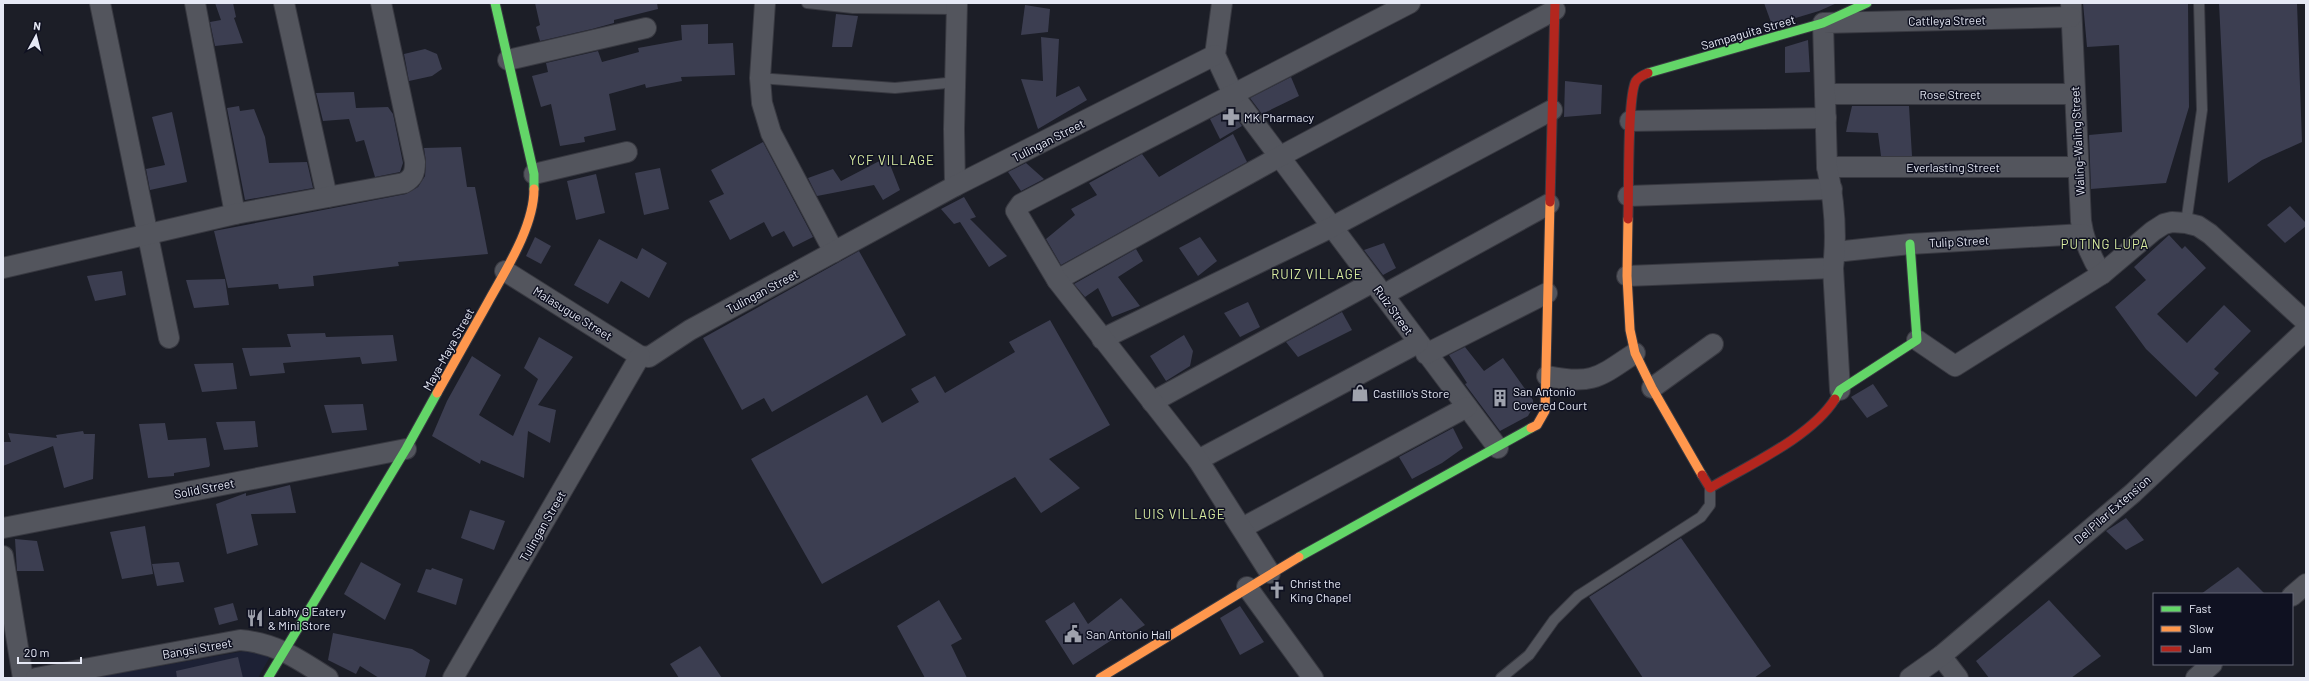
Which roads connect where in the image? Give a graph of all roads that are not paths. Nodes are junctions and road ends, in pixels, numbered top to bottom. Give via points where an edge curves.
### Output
1 (100, 3) edge
2 (195, 3) edge
3 (284, 3) edge
4 (381, 3) edge
5 (495, 3) edge
6 (765, 3) edge
7 (806, 3) edge
8 (1222, 3) edge
9 (1410, 3) edge
10 (1867, 3) edge
11 (2199, 3) edge
12 (957, 6) edge
13 (1555, 6) edge
14 (2071, 10) edge
15 (1823, 24) junction
16 (646, 28) dead end
17 (1215, 55) junction
18 (508, 60) junction
19 (760, 78) junction
20 (957, 82) junction
21 (1825, 94) junction
22 (2075, 94) junction
23 (1234, 96) junction
24 (1552, 110) junction
25 (1826, 118) junction
26 (1630, 121) junction
27 (627, 152) dead end
28 (1279, 157) junction
29 (2078, 166) junction
30 (1827, 167) junction
31 (534, 174) junction
32 (955, 186) junction
33 (1832, 189) junction
34 (1628, 196) junction
35 (327, 197) junction
36 (1549, 204) junction
37 (235, 214) junction
38 (2186, 222) junction
39 (1332, 227) junction
40 (146, 234) junction
41 (2083, 234) junction
42 (1910, 244) junction
43 (834, 252) junction
44 (1834, 260) junction
45 (3, 268) edge
46 (505, 271) junction
47 (2102, 274) junction
48 (1627, 276) junction
49 (1057, 280) junction
50 (1378, 289) junction
51 (1547, 293) junction
52 (2306, 322) edge
53 (2306, 330) edge
54 (170, 338) dead end
55 (1102, 339) junction
56 (1917, 340) junction
57 (1713, 344) dead end
58 (1422, 349) junction
59 (1635, 353) junction
60 (640, 356) junction
61 (1547, 376) junction
62 (1652, 388) junction
63 (1840, 390) junction
64 (1152, 402) junction
65 (1467, 407) junction
66 (1498, 448) junction
67 (406, 449) junction
68 (1198, 460) junction
69 (1710, 488) junction
70 (3, 528) edge
71 (1242, 528) junction
72 (3, 556) edge
73 (1270, 572) junction
74 (2306, 584) edge
75 (1247, 587) junction
76 (2293, 595) edge
77 (284, 651) junction
78 (1941, 656) junction
79 (2211, 665) edge
80 (1507, 676) edge
81 (23, 678) edge
82 (36, 678) edge
83 (268, 678) edge
84 (328, 678) edge
85 (454, 678) edge
86 (1100, 678) edge
87 (1313, 678) edge
88 (1910, 678) edge
89 (1958, 678) edge
90 (2196, 678) edge

1 - 40 street
2 - 37 street
3 - 35 street
4 - 35 street via 415,171 412,178 404,183
5 - 18 street, Maya-Maya Street
6 - 19 street
7 - 12 lane via 853,8
8 - 17 street
9 - 23 street
10 - 15 street, Sampaguita Street
11 - 38 lane via 2202,110
12 - 20 street
13 - 24 street
13 - 28 street
14 - 15 street, Cattleya Street
14 - 22 street, Waling-Waling Street
15 - 21 street
15 - 26 street, Sampaguita Street via 1642,75 1635,82
16 - 18 street
17 - 23 street, Ruiz Street
17 - 32 street, Tulingan Street
18 - 31 street, Maya-Maya Street
19 - 20 lane via 895,88
19 - 43 street via 762,103 771,133
20 - 32 street via 954,129
21 - 22 street, Rose Street
21 - 25 street
22 - 29 street, Waling-Waling Street
23 - 28 street, Ruiz Street
23 - 49 street via 1021,204 1016,211
24 - 36 street
24 - 39 street
25 - 26 street
25 - 30 street
26 - 34 street
27 - 31 street
28 - 39 street, Ruiz Street
28 - 49 street
29 - 30 street, Everlasting Street
29 - 41 street, Waling-Waling Street
30 - 33 street
31 - 46 street, Maya-Maya Street via 534,199 528,223
32 - 43 street, Tulingan Street
33 - 34 street
33 - 44 street
34 - 48 street
35 - 37 street
36 - 50 street
36 - 51 street
37 - 40 street
38 - 47 street via 2172,222 2153,231
38 - 52 street via 2210,234
39 - 50 street, Ruiz Street
39 - 55 street
40 - 45 street
40 - 54 street
41 - 42 street, Tulip Street
41 - 47 street, Waling-Waling Street via 2092,260
42 - 44 street, Tulip Street
42 - 56 street
43 - 60 street, Tulingan Street via 690,330 649,357
44 - 48 street, Tulip Street
44 - 63 street
46 - 60 street, Malasugue Street
46 - 67 street, Maya-Maya Street
47 - 56 street via 1955,366
48 - 59 street via 1630,330
49 - 55 street
50 - 58 street, Ruiz Street
50 - 64 street
51 - 58 street
51 - 61 street
53 - 78 street, Del Pilar Extension via 2133,493
55 - 64 street
56 - 63 street
57 - 62 street
58 - 65 street, Ruiz Street
58 - 68 street
59 - 61 street via 1608,371 1587,380 1573,381
59 - 62 street
60 - 85 street, Tulingan Street
61 - 66 street via 1545,411 1537,425
62 - 69 street
63 - 69 street via 1827,412 1807,430
64 - 68 street
65 - 66 street, Ruiz Street
65 - 71 street
66 - 73 street
67 - 70 street, Solid Street
67 - 77 street, Maya-Maya Street
68 - 71 street
69 - 80 lane via 1710,505 1701,517 1578,596 1554,620 1529,655
71 - 73 street
72 - 81 street
73 - 75 street
74 - 76 street
75 - 86 street
75 - 87 street
77 - 82 street, Bangsi Street via 255,641 225,642
77 - 83 street, Maya-Maya Street
77 - 84 street, Bangsi Street
78 - 88 street, Del Pilar Extension
78 - 89 street
79 - 90 street

